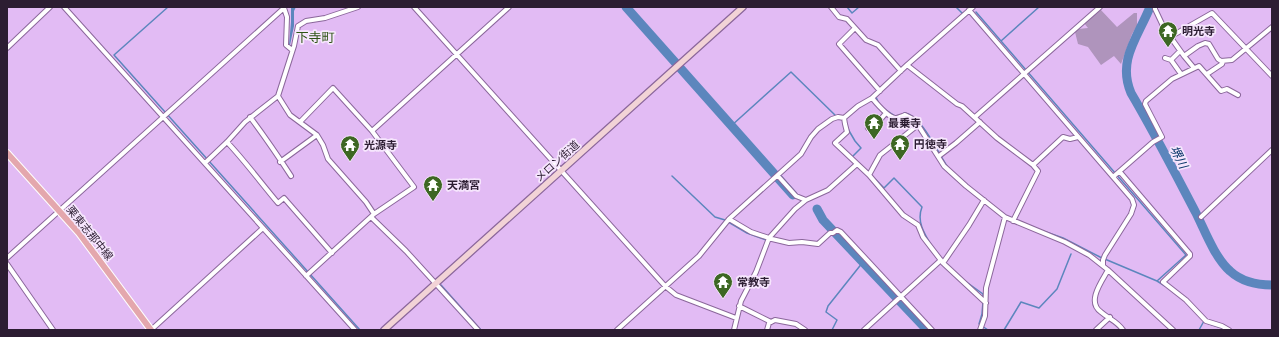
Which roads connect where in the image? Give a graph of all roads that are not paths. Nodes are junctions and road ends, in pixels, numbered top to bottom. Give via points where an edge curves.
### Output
1 (50, 7) edge
2 (64, 7) edge
3 (358, 7) edge
4 (414, 7) edge
5 (509, 7) edge
6 (743, 7) edge
7 (831, 7) edge
8 (1100, 7) edge
9 (1155, 7) edge
10 (284, 8) edge
11 (971, 9) edge
12 (1272, 27) edge
13 (855, 28) junction
14 (1170, 37) junction
15 (7, 48) edge
16 (292, 50) junction
17 (1180, 50) junction
18 (1246, 50) junction
19 (457, 54) junction
20 (1184, 56) junction
21 (1166, 58) dead end
22 (1171, 60) junction
23 (1224, 61) junction
24 (907, 65) junction
25 (1194, 68) junction
26 (901, 71) junction
27 (1024, 74) junction
28 (1182, 74) junction
29 (1207, 74) junction
30 (1272, 76) edge
31 (880, 91) junction
32 (1238, 95) dead end
33 (278, 96) junction
34 (872, 98) junction
35 (886, 113) junction
36 (164, 117) junction
37 (250, 117) junction
38 (975, 117) junction
39 (844, 118) junction
40 (300, 122) junction
41 (980, 122) junction
42 (918, 125) junction
43 (868, 128) dead end
44 (372, 131) junction
45 (317, 135) junction
46 (1078, 137) junction
47 (227, 142) junction
48 (1272, 150) edge
49 (7, 153) edge
50 (939, 156) junction
51 (207, 161) junction
52 (280, 162) junction
53 (857, 164) junction
54 (1033, 165) junction
55 (561, 171) junction
56 (1120, 172) junction
57 (869, 175) junction
58 (291, 176) dead end
59 (777, 177) junction
60 (1114, 177) junction
61 (806, 200) junction
62 (984, 200) junction
63 (59, 211) junction
64 (374, 214) junction
65 (1201, 216) dead end
66 (370, 217) junction
67 (1004, 217) junction
68 (729, 219) junction
69 (1013, 221) junction
70 (263, 228) junction
71 (769, 238) junction
72 (332, 253) junction
73 (7, 258) edge
74 (942, 262) junction
75 (7, 264) edge
76 (1103, 265) junction
77 (1108, 270) junction
78 (309, 274) junction
79 (436, 283) junction
80 (665, 286) junction
81 (899, 298) junction
82 (986, 303) junction
83 (739, 306) junction
84 (1110, 317) junction
85 (736, 318) junction
86 (771, 322) junction
87 (53, 330) edge
88 (151, 330) edge
89 (355, 330) edge
90 (384, 330) edge
91 (478, 330) edge
92 (617, 330) edge
93 (734, 330) edge
94 (767, 330) edge
95 (805, 330) edge
96 (864, 330) edge
97 (932, 330) edge
98 (980, 330) edge
99 (1096, 330) edge
100 (1123, 330) edge
101 (1173, 330) edge
102 (1229, 330) edge

1 - 15 street
2 - 36 street
3 - 16 street via 302,23 298,26
4 - 19 street
5 - 19 street
6 - 55 street, メロン街道
7 - 13 street via 839,17 847,19
8 - 27 street
9 - 14 street
10 - 16 street via 287,17 286,45
10 - 36 street
11 - 24 street
11 - 27 street
12 - 18 street
13 - 26 street via 866,40 878,45
13 - 31 street via 839,44
14 - 17 street
14 - 18 street via 1212,13
16 - 33 street
17 - 20 street
17 - 22 street
18 - 23 street via 1232,60
18 - 30 street
19 - 44 street
19 - 55 street
20 - 23 street via 1205,42 1218,59
20 - 25 street
21 - 22 street
22 - 28 street
23 - 29 street
24 - 26 street
24 - 38 street
25 - 28 street
25 - 29 street via 1199,66
26 - 31 street
27 - 38 street
27 - 46 street
28 - 56 street via 1146,101 1146,107 1162,137
29 - 32 street via 1221,91 1227,89
31 - 34 street
33 - 37 street
33 - 40 street via 290,115
34 - 35 street
34 - 39 street
35 - 42 street via 893,118 910,116
35 - 43 street
36 - 51 street
36 - 63 street
37 - 47 street
37 - 52 street via 268,140
38 - 41 street
39 - 53 street via 847,132 835,143
39 - 59 street via 832,119 818,129 801,154
40 - 44 street via 333,88
40 - 45 street
41 - 50 street
41 - 54 street
42 - 50 street
42 - 57 street via 880,155
44 - 64 street via 414,187
45 - 52 street
45 - 64 street via 328,159
46 - 54 street via 1063,137
46 - 60 street
47 - 51 street
47 - 72 street via 278,203 284,198
48 - 65 street
49 - 63 main road, 栗東志那中線
50 - 62 street via 944,166
51 - 70 street
52 - 58 street
53 - 57 street
53 - 61 street via 828,190
54 - 69 street via 1038,171
55 - 79 street, メロン街道
55 - 80 street
56 - 60 street
56 - 102 street via 1190,254 1163,282 1186,300 1206,321
57 - 74 street via 903,215 918,225
59 - 61 street via 796,196
59 - 68 street
60 - 76 street via 1134,205 1105,255
61 - 71 street
62 - 67 street
62 - 74 street via 969,226
63 - 73 street
63 - 88 main road, 栗東志那中線 via 95,254
64 - 66 street
66 - 72 street
66 - 79 street
67 - 69 street
67 - 82 street via 986,288
68 - 71 street via 751,232
68 - 80 street via 699,256
69 - 76 street via 1065,242
70 - 78 street
70 - 88 street
71 - 81 street via 789,243 818,244 837,230
71 - 83 street
72 - 78 street
74 - 81 street
74 - 82 street
75 - 87 street
76 - 77 street
77 - 84 street via 1097,290 1095,301 1100,312
77 - 101 street
78 - 89 street
79 - 90 street, メロン街道
79 - 91 street
80 - 85 street via 676,295
80 - 92 street
81 - 96 street
81 - 97 street
82 - 98 street
83 - 85 street
83 - 86 street
84 - 99 street
84 - 100 street
85 - 93 street
86 - 94 street
86 - 95 street via 775,320 796,324

